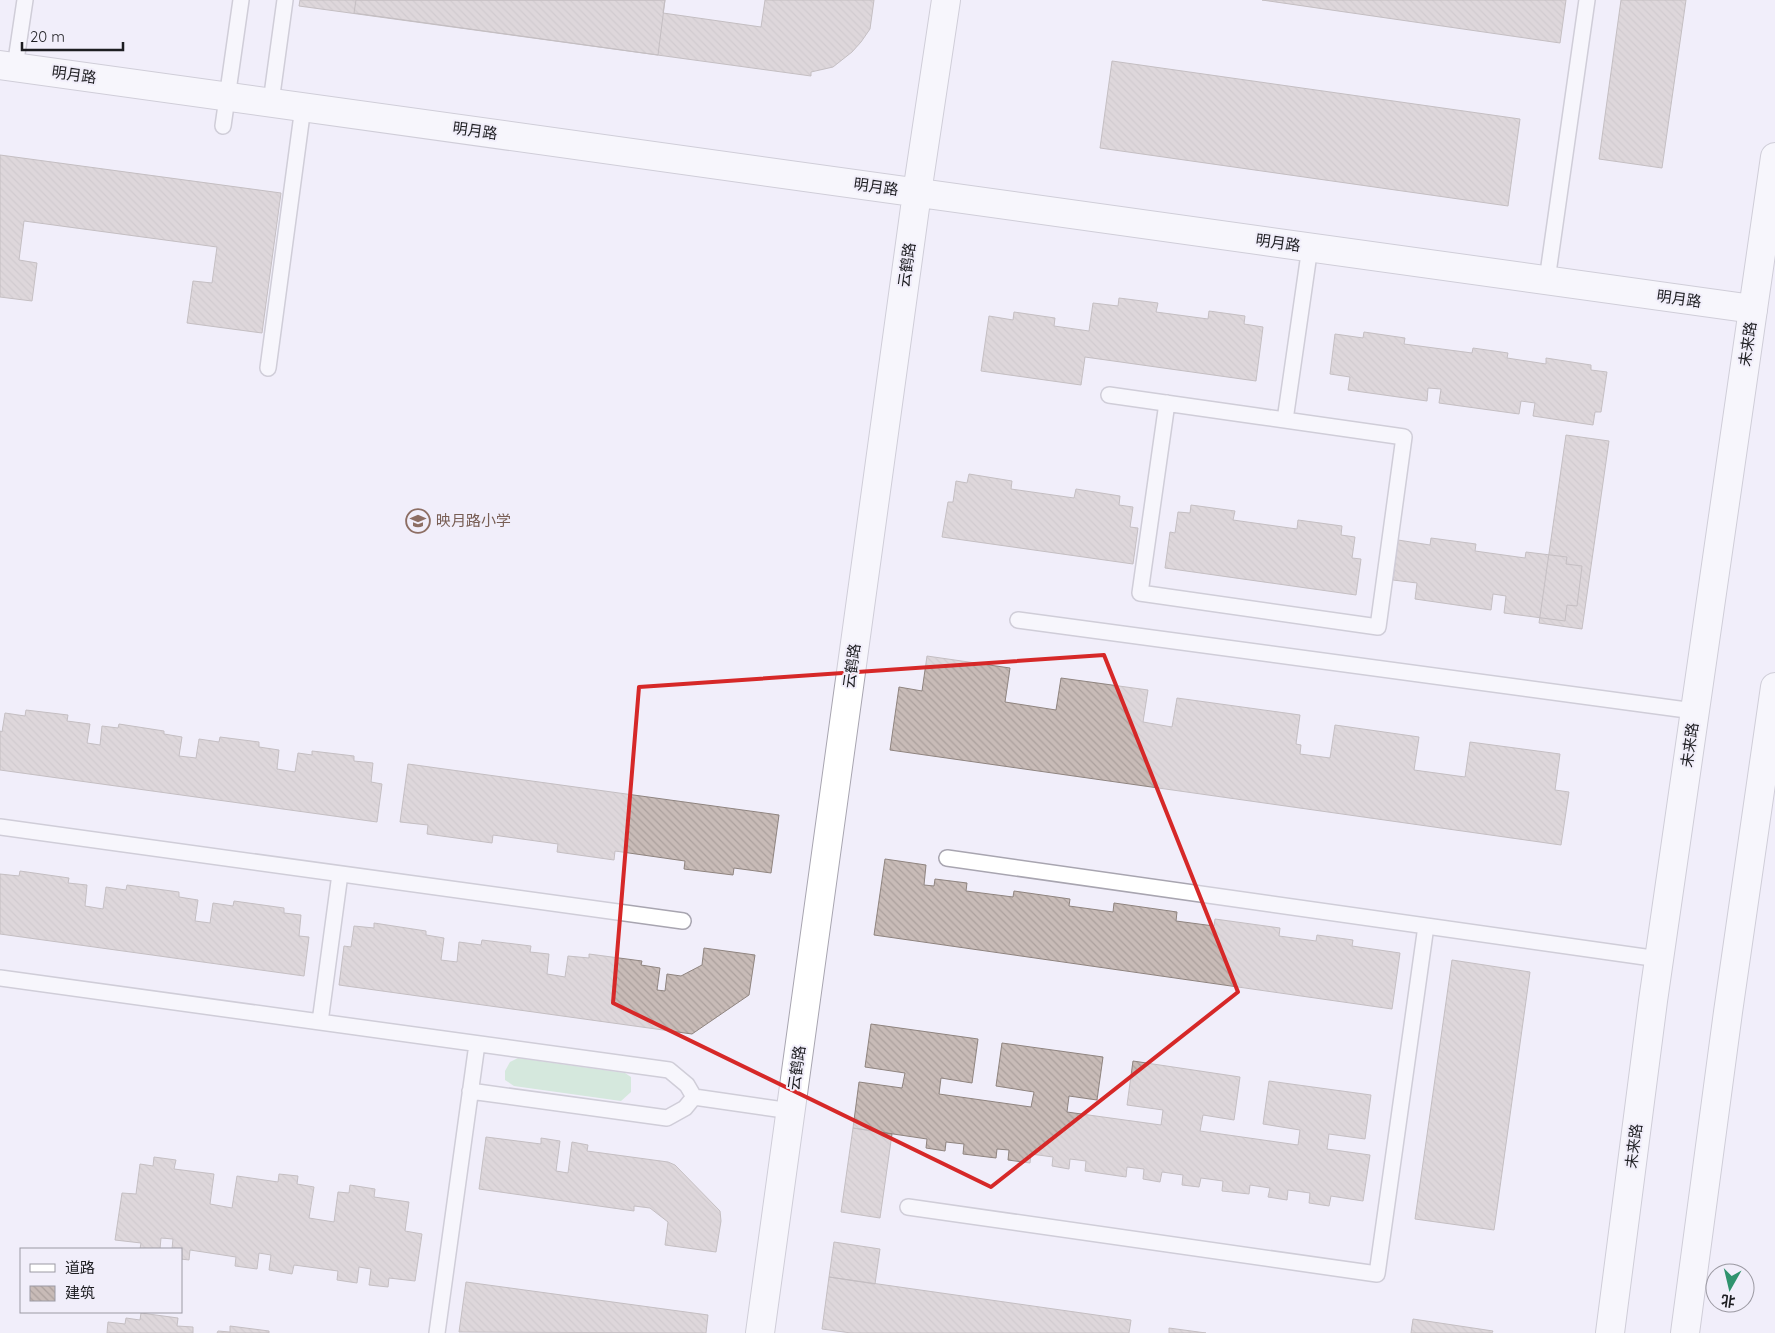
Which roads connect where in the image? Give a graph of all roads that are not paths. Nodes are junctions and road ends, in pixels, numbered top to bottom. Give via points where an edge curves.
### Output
1 (25, 0) edge
2 (241, 0) edge
3 (285, 0) edge
4 (946, 0) edge
5 (1587, 0) edge
6 (8, 66) edge
7 (228, 96) junction
8 (271, 102) junction
9 (303, 107) junction
10 (223, 126) dead end
11 (1775, 157) edge
12 (917, 193) junction
13 (1310, 247) junction
14 (1547, 280) junction
15 (1753, 309) junction
16 (268, 368) dead end
17 (1108, 395) dead end
18 (1167, 403) junction
19 (1285, 420) junction
20 (1018, 620) dead end
21 (1775, 688) edge
22 (1694, 711) junction
23 (0, 827) edge
24 (946, 858) dead end
25 (340, 874) junction
26 (683, 921) dead end
27 (1426, 926) junction
28 (1659, 959) junction
29 (0, 978) edge
30 (320, 1022) junction
31 (476, 1044) junction
32 (470, 1091) junction
33 (694, 1097) junction
34 (791, 1111) junction
35 (908, 1207) dead end
36 (437, 1333) edge
37 (760, 1333) edge
38 (1610, 1333) edge
39 (1685, 1333) edge

1 - 6 lane
2 - 7 lane
3 - 8 lane
4 - 12 street, 云鹤路
5 - 14 lane
6 - 7 street, 明月路
7 - 8 street, 明月路
7 - 10 lane
8 - 9 street, 明月路
9 - 12 street, 明月路
9 - 16 lane
11 - 15 street, 未来路
12 - 13 street, 明月路
12 - 34 street, 云鹤路
13 - 14 street, 明月路
13 - 19 lane
14 - 15 street, 明月路
15 - 22 street, 未来路
17 - 18 lane
18 - 19 lane
18 - 19 lane via 1140,593 1378,627 1404,437
20 - 22 lane
21 - 39 street
22 - 28 street, 未来路
23 - 25 lane
24 - 27 lane
25 - 26 lane
25 - 30 lane
27 - 28 lane
27 - 35 lane via 1377,1274
28 - 38 street, 未来路
29 - 30 lane
30 - 31 lane
31 - 32 lane
31 - 33 lane via 668,1070 686,1085
32 - 33 lane via 667,1118 685,1108
32 - 36 lane
33 - 34 lane
34 - 37 street, 云鹤路

